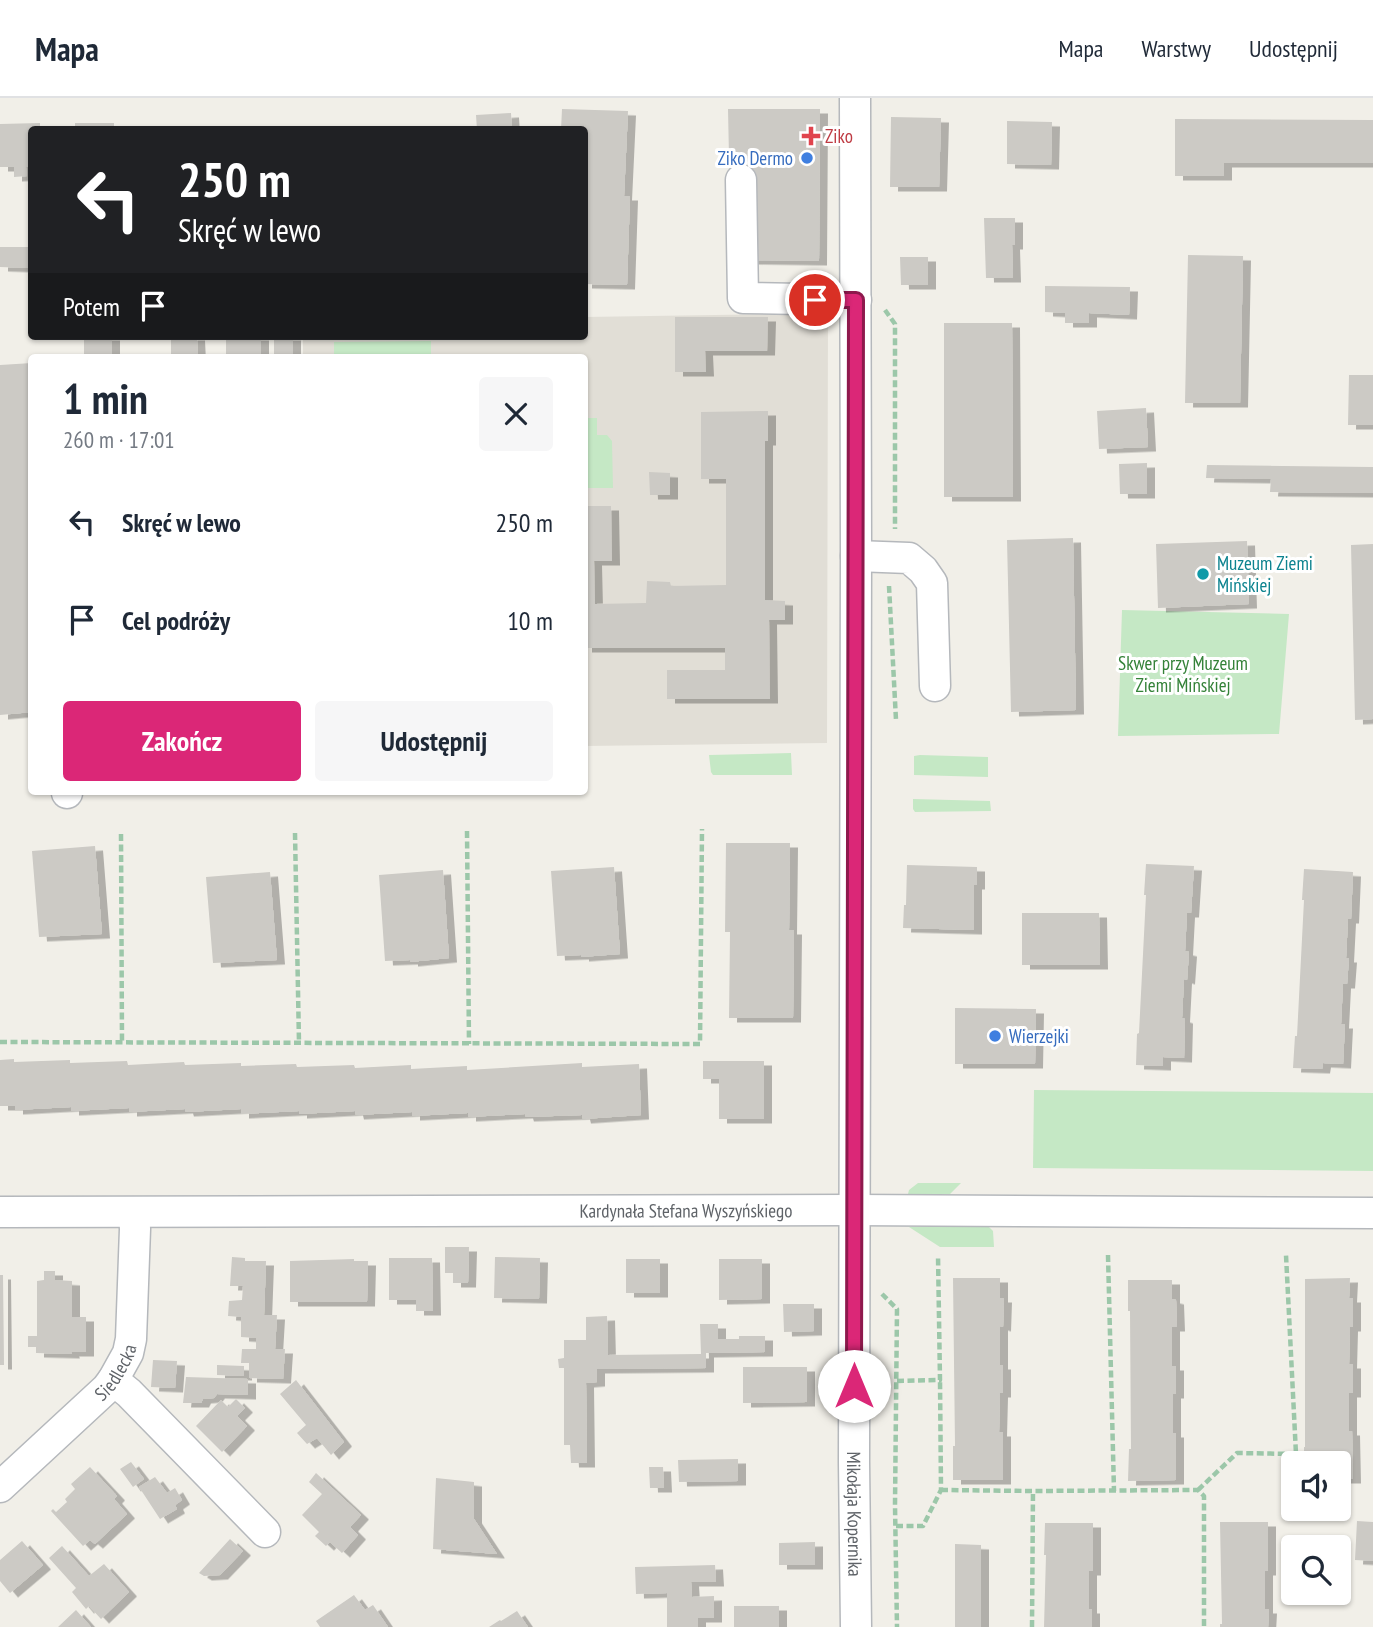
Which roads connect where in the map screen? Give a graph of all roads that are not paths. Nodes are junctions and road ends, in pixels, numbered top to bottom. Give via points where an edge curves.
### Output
1 (855, 98) edge
2 (741, 180) dead end
3 (869, 303) junction
4 (856, 556) junction
5 (935, 686) dead end
6 (854, 1210) junction
7 (0, 1212) edge
8 (134, 1213) junction
9 (1373, 1213) edge
10 (113, 1380) junction
11 (0, 1487) edge
12 (265, 1532) dead end
13 (856, 1627) edge

1 - 3 street, Mikołaja Kopernika
2 - 3 street via 743,298
3 - 4 street, Mikołaja Kopernika
4 - 5 street via 909,558 932,583
4 - 6 street, Mikołaja Kopernika
6 - 8 street, Kardynała Stefana Wyszyńskiego
6 - 9 street, Kardynała Stefana Wyszyńskiego
6 - 13 street, Mikołaja Kopernika
7 - 8 street, Kardynała Stefana Wyszyńskiego
8 - 10 street, Siedlecka via 131,1339
10 - 11 street, Siedlecka
10 - 12 street

